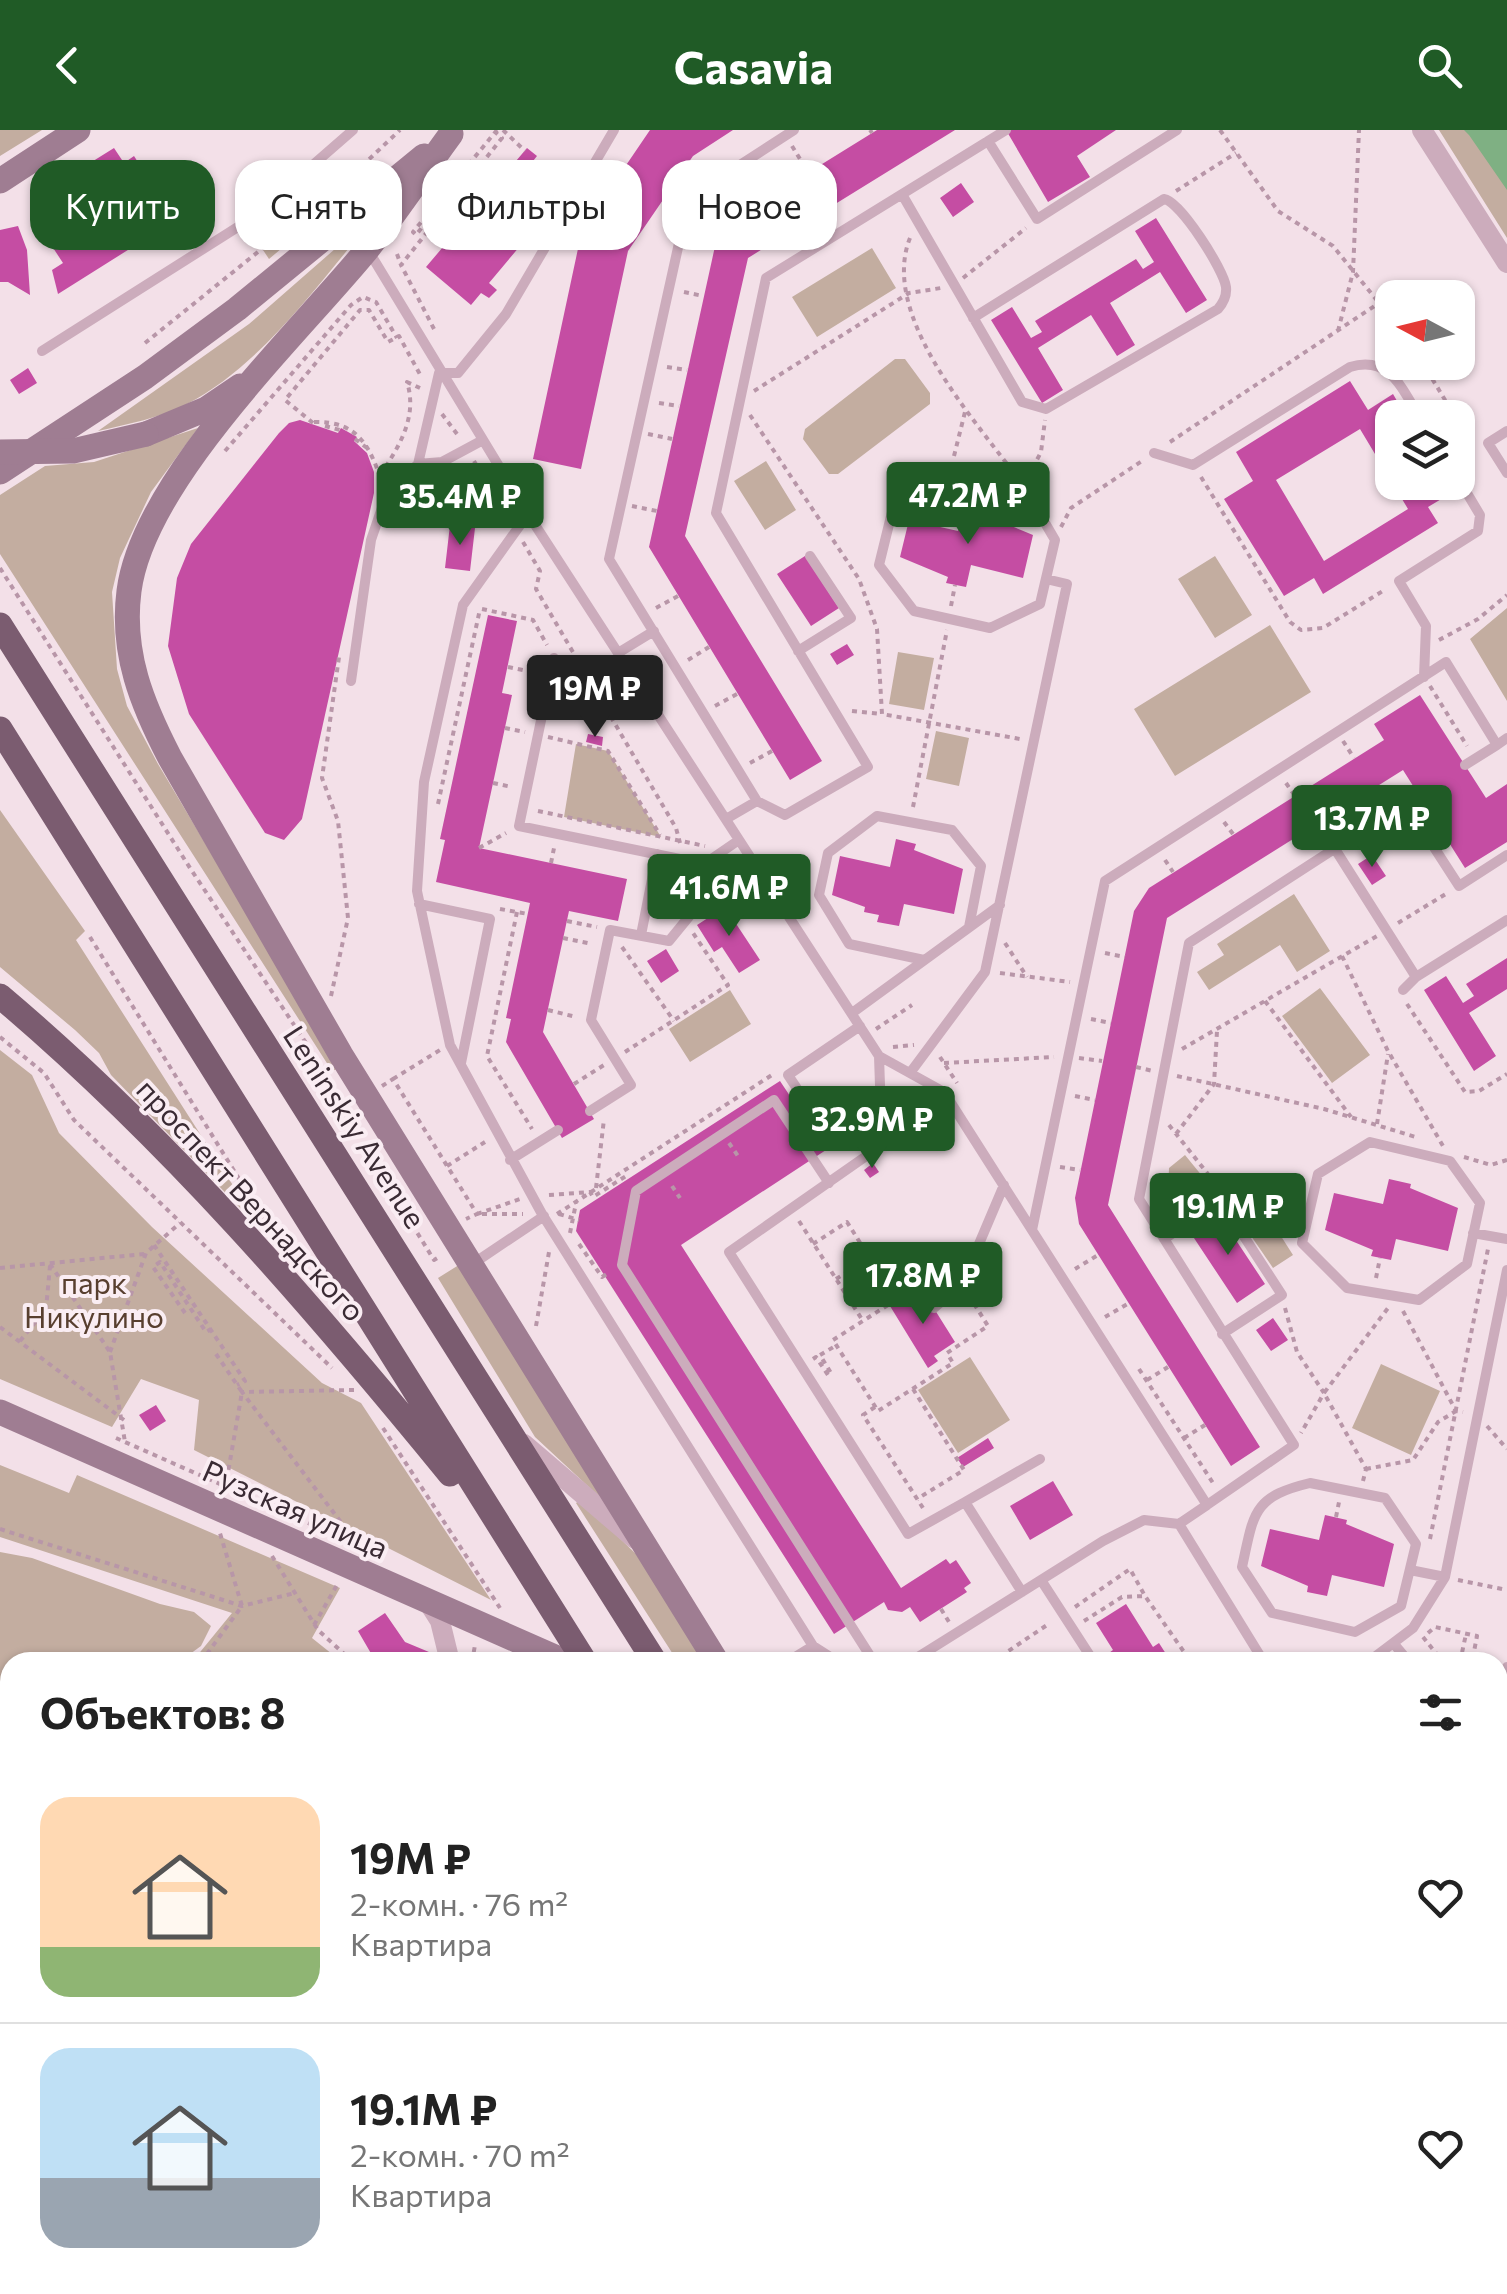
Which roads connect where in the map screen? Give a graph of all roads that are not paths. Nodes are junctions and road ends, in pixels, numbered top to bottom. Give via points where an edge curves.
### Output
1 (78, 130) edge
2 (353, 130) edge
3 (614, 130) edge
4 (1006, 130) edge
5 (1177, 130) edge
6 (1422, 130) edge
7 (453, 132) edge
8 (790, 133) edge
9 (988, 141) junction
10 (0, 182) edge
11 (903, 196) junction
12 (402, 202) edge
13 (367, 250) edge
14 (369, 250) edge
15 (1507, 262) edge
16 (974, 318) junction
17 (280, 349) junction
18 (42, 351) dead end
19 (439, 373) junction
20 (1409, 400) edge
21 (1507, 430) edge
22 (483, 440) junction
23 (0, 452) edge
24 (1154, 453) road end
25 (418, 464) junction
26 (0, 472) edge
27 (1507, 473) edge
28 (1471, 500) edge
29 (528, 514) junction
30 (810, 556) dead end
31 (1046, 580) junction
32 (2, 628) edge
33 (654, 631) junction
34 (798, 651) junction
35 (618, 653) junction
36 (554, 658) road end
37 (1424, 677) junction
38 (351, 681) dead end
39 (0, 729) edge
40 (1502, 742) edge
41 (1470, 762) road end
42 (1419, 794) dead end
43 (758, 801) junction
44 (1406, 804) junction
45 (726, 819) junction
46 (739, 840) junction
47 (1335, 849) junction
48 (657, 854) junction
49 (1507, 855) edge
50 (704, 864) junction
51 (419, 904) junction
52 (1000, 905) junction
53 (1507, 920) edge
54 (970, 927) junction
55 (641, 936) junction
56 (924, 960) junction
57 (1416, 977) junction
58 (1403, 990) road end
59 (0, 996) edge
60 (852, 1013) junction
61 (860, 1026) junction
62 (880, 1056) junction
63 (460, 1064) junction
64 (910, 1073) junction
65 (594, 1108) road end
66 (558, 1130) dead end
67 (828, 1135) dead end
68 (510, 1160) junction
69 (828, 1182) junction
70 (1004, 1185) junction
71 (544, 1216) junction
72 (1032, 1230) junction
73 (1474, 1233) junction
74 (1164, 1239) junction
75 (1507, 1239) edge
76 (472, 1264) junction
77 (1507, 1270) edge
78 (934, 1308) dead end
79 (1222, 1334) junction
80 (0, 1412) edge
81 (510, 1433) junction
82 (1040, 1459) dead end
83 (966, 1502) junction
84 (1207, 1504) junction
85 (1179, 1524) junction
86 (652, 1553) junction
87 (516, 1555) junction
88 (1410, 1570) junction
89 (1445, 1577) junction
90 (1041, 1580) junction
91 (1022, 1592) junction
92 (428, 1602) junction
93 (814, 1646) junction
94 (448, 1652) edge
95 (545, 1652) edge
96 (579, 1652) edge
97 (649, 1652) edge
98 (711, 1652) edge
99 (804, 1652) edge
100 (823, 1652) edge
101 (868, 1652) edge
102 (926, 1652) edge
103 (1087, 1652) edge
104 (1258, 1652) edge
105 (1401, 1652) edge

1 - 10 main road
2 - 18 lane via 252,218
3 - 19 lane via 506,314 458,374
4 - 9 lane
5 - 9 lane via 1037,219
6 - 15 street
7 - 12 main road
7 - 26 main road via 238,309
8 - 33 lane via 689,198 609,559
9 - 11 lane
11 - 16 lane
11 - 34 lane via 766,278 716,513
13 - 17 main road
14 - 19 lane
16 - 16 lane via 1164,198 1180,206 1226,283 1224,302 1046,409 1022,402
17 - 23 main road, bridge via 226,397 186,420 73,450
17 - 76 main road via 150,522 129,592 133,670 170,758 341,1055
19 - 22 lane
19 - 25 lane
20 - 24 lane via 1393,374 1364,363 1193,464
21 - 27 lane via 1488,443
22 - 25 lane via 442,462
22 - 29 lane
25 - 38 lane via 385,499 370,540
28 - 37 lane via 1480,515 1478,531 1399,581 1426,626
29 - 35 lane
29 - 51 lane via 463,605 424,782
30 - 34 lane via 850,618
31 - 31 lane via 1040,604 990,628 914,612 880,564 894,504 951,470 1024,487 1054,540
31 - 52 lane via 1067,584
32 - 81 main road, Leninskiy Avenue
33 - 35 lane
33 - 43 lane
34 - 43 lane via 868,766 785,815
35 - 45 lane
36 - 48 lane via 519,826
37 - 40 lane via 1446,662
37 - 72 lane via 1105,881
39 - 87 main road
40 - 41 lane
42 - 44 lane
43 - 45 lane
44 - 47 lane
44 - 49 lane via 1459,886
45 - 46 lane
46 - 50 lane
46 - 60 lane
47 - 57 lane
47 - 74 lane via 1189,943 1139,1199
48 - 50 lane
48 - 55 lane
50 - 55 lane via 705,897 669,941
51 - 63 lane
51 - 63 lane via 490,920
52 - 54 lane
52 - 64 lane via 985,972
53 - 57 lane
54 - 56 lane
54 - 56 lane via 981,866 952,830 878,816 828,853 819,895 849,944
55 - 65 lane via 610,930 591,1020 631,1085
56 - 60 lane
57 - 58 lane
59 - 87 main road, проспект Вернадского via 78,1064 261,1248
60 - 61 lane
61 - 62 lane
61 - 67 lane via 788,1074
62 - 64 lane
62 - 69 lane via 882,1145
63 - 68 lane
64 - 70 lane via 944,1092
66 - 68 lane
68 - 71 lane
69 - 83 lane via 728,1252 908,1534
69 - 101 lane via 774,1100 636,1191 622,1265
70 - 72 lane
70 - 78 lane via 962,1284
71 - 76 lane
71 - 93 lane
72 - 84 lane
73 - 73 lane via 1466,1264 1419,1300 1348,1288 1302,1244 1318,1174 1370,1142 1450,1161 1480,1203
73 - 75 lane
74 - 79 lane
74 - 79 lane via 1221,1201 1282,1296
76 - 86 main road
77 - 89 lane
79 - 84 lane via 1294,1445
80 - 92 main road, Рузская улица
81 - 86 street
81 - 97 main road, Leninskiy Avenue
82 - 83 lane
83 - 91 lane
84 - 85 lane
85 - 90 lane via 1144,1520
85 - 104 lane
86 - 98 main road
87 - 96 main road
88 - 88 lane via 1402,1606 1355,1632 1272,1613 1242,1567 1255,1510 1277,1491 1310,1483 1385,1498 1416,1544
88 - 89 lane
89 - 105 lane
90 - 91 lane
90 - 103 lane
91 - 102 lane
92 - 94 street
92 - 95 main road, Рузская улица
93 - 99 lane
93 - 100 lane

